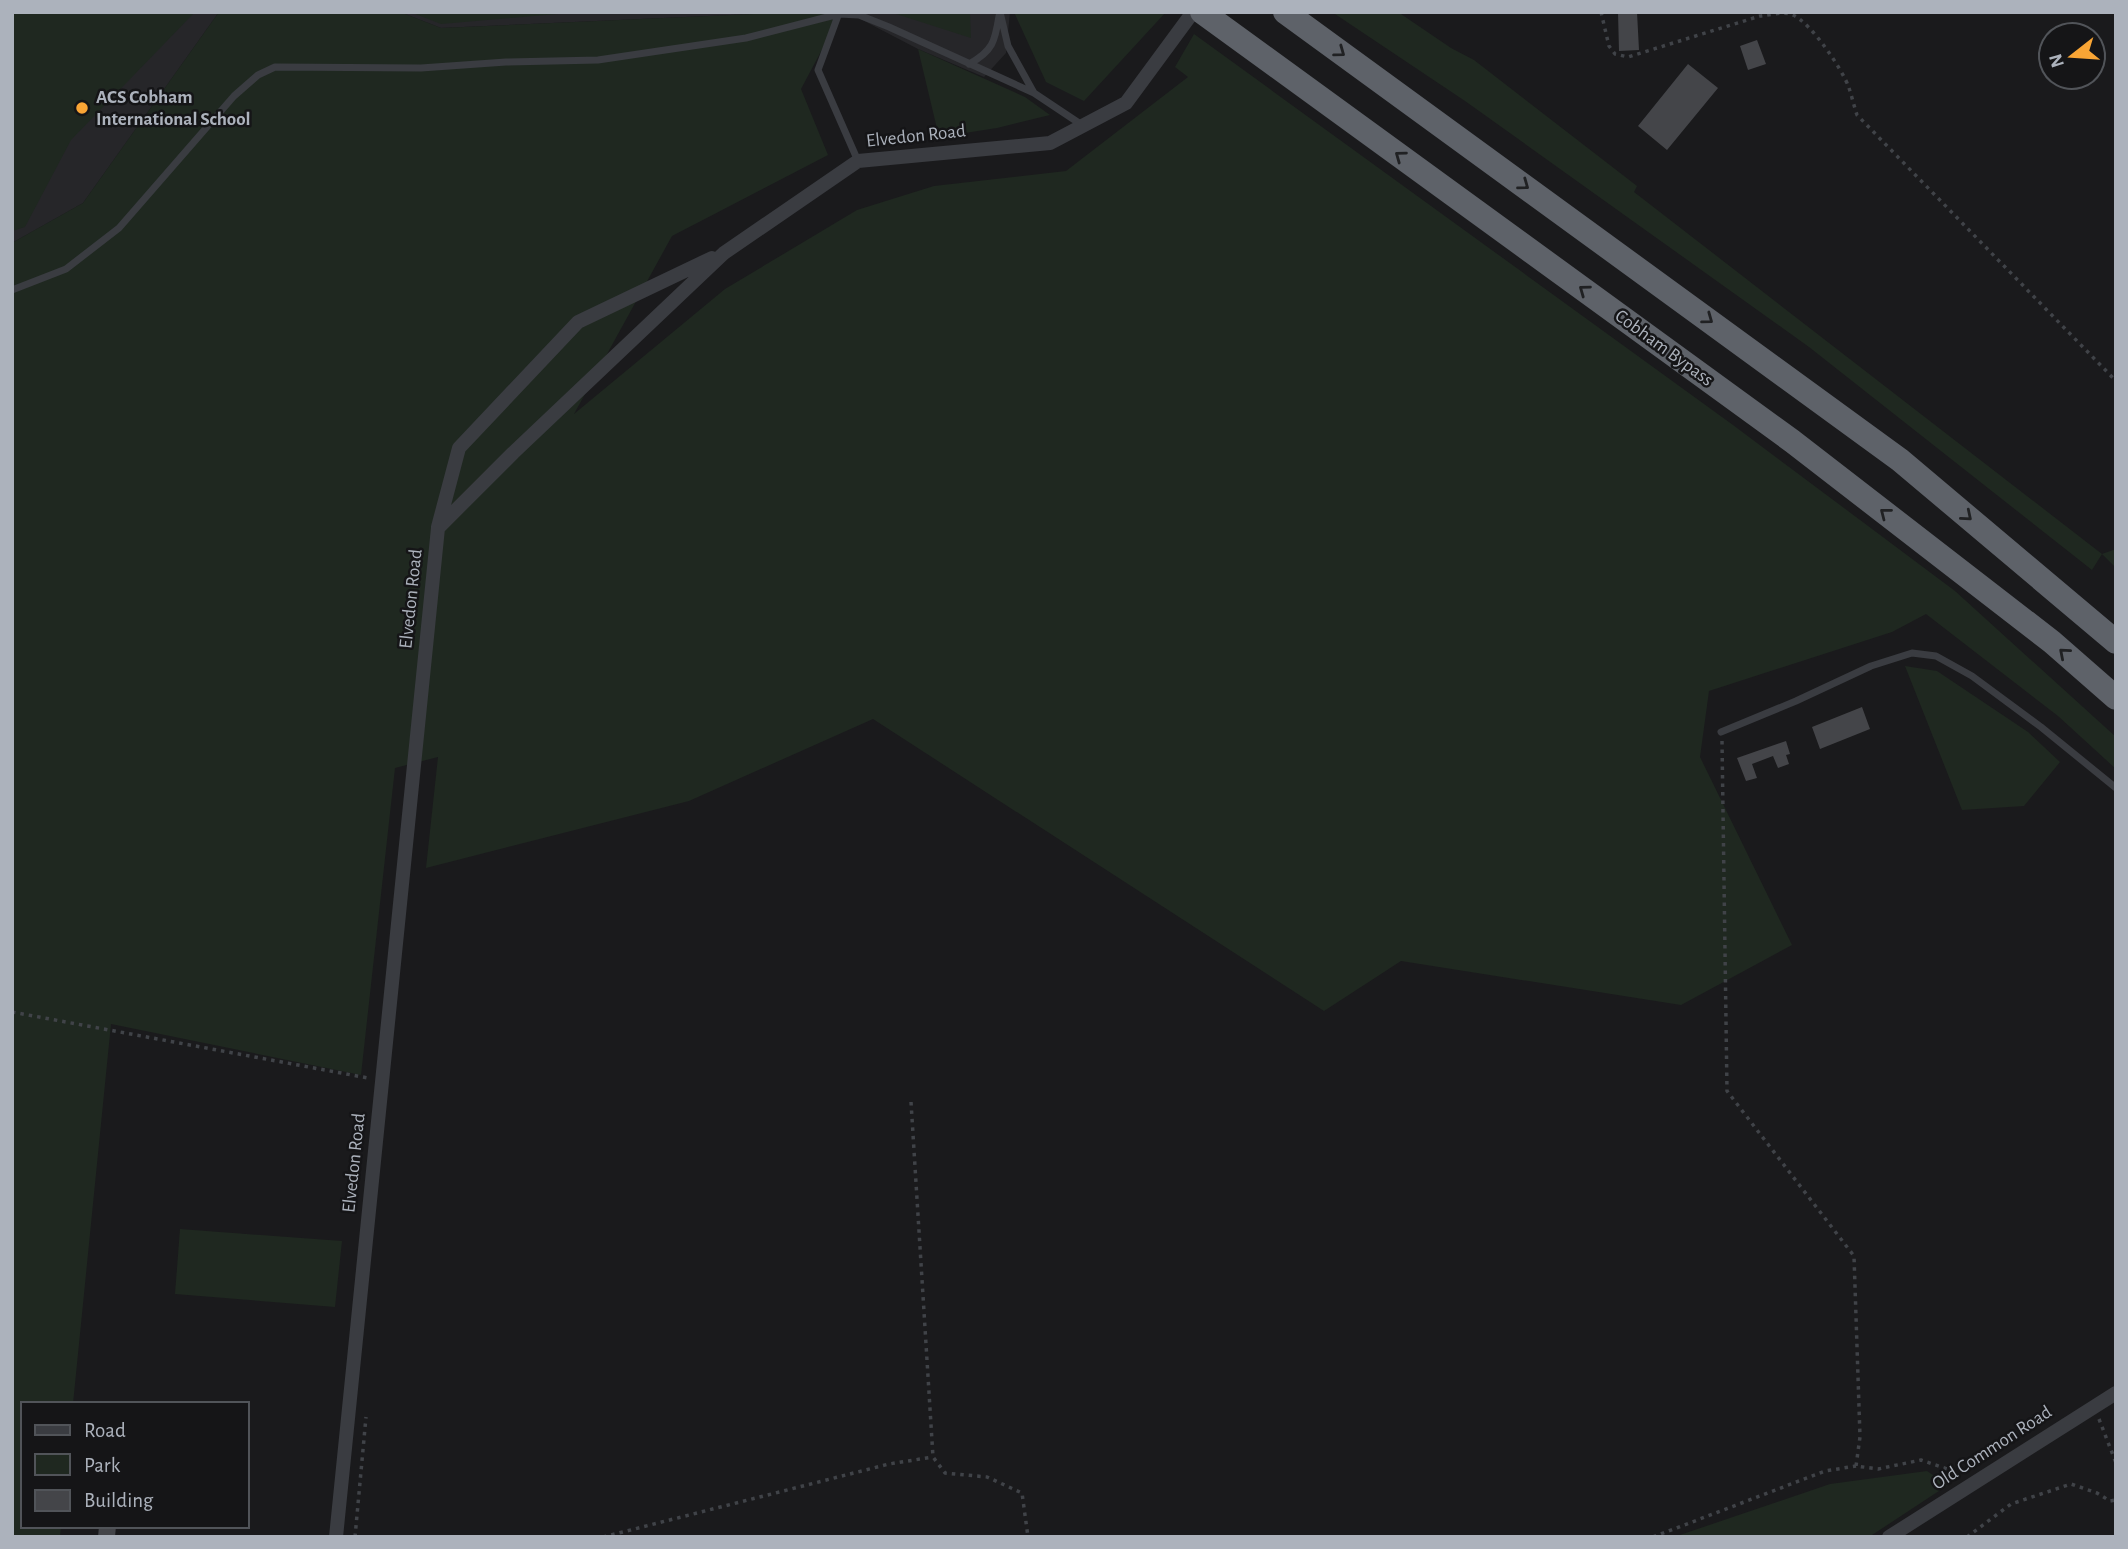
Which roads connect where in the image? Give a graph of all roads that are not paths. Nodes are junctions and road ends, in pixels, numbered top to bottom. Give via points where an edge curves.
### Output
1 (1000, 12) edge
2 (1193, 12) edge
3 (1202, 12) edge
4 (1284, 12) edge
5 (839, 13) edge
6 (969, 64) junction
7 (1034, 93) junction
8 (1083, 126) junction
9 (858, 161) junction
10 (724, 253) junction
11 (12, 290) edge
12 (438, 528) junction
13 (2116, 642) edge
14 (2116, 698) edge
15 (1721, 732) road end
16 (2116, 788) edge
17 (2116, 1393) edge
18 (336, 1537) edge
19 (1889, 1537) edge

1 - 6 lane via 995,41 983,57
1 - 7 lane via 1008,46
2 - 8 street, Elvedon Road via 1126,103
14 -> 3 highway, Cobham Bypass via 2052,642 1792,441
4 -> 13 highway via 1900,460
5 - 6 lane via 859,15
5 - 9 lane via 818,70
5 - 11 lane via 746,38 598,60 421,68 275,67 234,96 120,228 66,269
6 - 7 lane
7 - 8 lane
8 - 9 street, Elvedon Road via 1050,143
9 - 10 street, Elvedon Road
10 - 12 street, Elvedon Road
10 - 12 street via 578,322 459,448
12 - 18 street, Elvedon Road
15 - 16 lane via 1871,666 1912,653 1936,656 1972,676
17 - 19 street, Old Common Road

